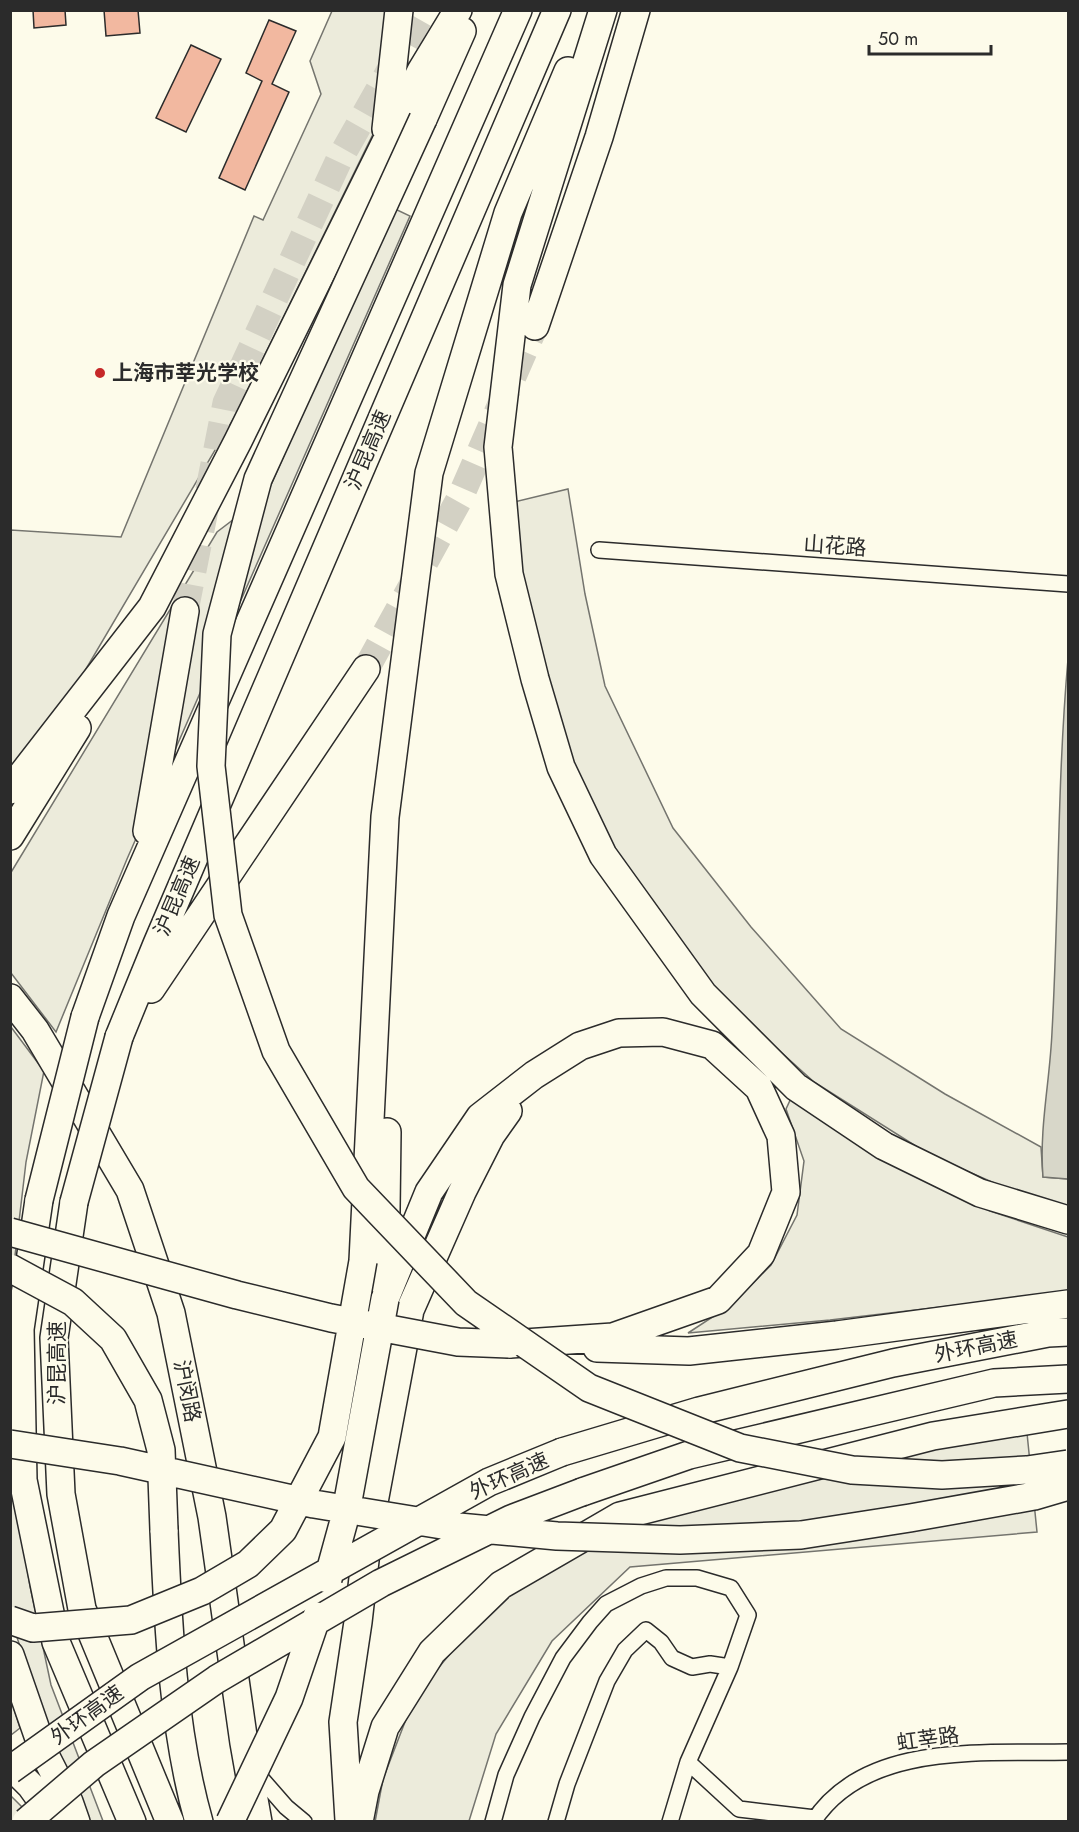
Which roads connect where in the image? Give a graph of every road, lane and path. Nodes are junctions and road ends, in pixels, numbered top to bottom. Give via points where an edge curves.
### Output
1 (399, 10) edge
2 (458, 10) edge
3 (471, 10) edge
4 (518, 10) edge
5 (556, 10) edge
6 (594, 10) edge
7 (603, 10) edge
8 (636, 10) edge
9 (384, 147) junction
10 (535, 326) tunnel mouth
11 (599, 550) dead end
12 (1067, 584) edge
13 (185, 611) tunnel mouth
14 (366, 669) tunnel mouth
15 (21, 789) edge
16 (385, 817) junction
17 (10, 836) edge
18 (139, 874) junction
19 (10, 998) edge
20 (119, 1037) junction
21 (534, 1075) junction
22 (1068, 1220) edge
23 (10, 1233) edge
24 (10, 1268) edge
25 (385, 1299) junction
26 (1068, 1304) edge
27 (1068, 1332) edge
28 (509, 1344) junction
29 (1068, 1379) edge
30 (1068, 1414) edge
31 (10, 1444) edge
32 (1068, 1464) edge
33 (1068, 1486) edge
34 (10, 1620) edge
35 (10, 1655) edge
36 (730, 1667) junction
37 (1068, 1752) edge
38 (248, 1762) junction
39 (688, 1762) junction
40 (10, 1768) edge
41 (72, 1817) edge
42 (814, 1820) edge
43 (26, 1821) edge
44 (132, 1821) edge
45 (170, 1821) edge
46 (199, 1821) edge
47 (230, 1821) edge
48 (258, 1821) edge
49 (304, 1821) edge
50 (349, 1821) edge
51 (359, 1821) edge
52 (493, 1821) edge
53 (556, 1821) edge
54 (670, 1821) edge

1 - 9 highway
2 - 9 highway via 421,71
3 - 32 highway, bridge via 258,479 217,634 211,766 228,915 276,1050 356,1188 466,1303 589,1388 740,1448 852,1470 942,1475
4 - 18 highway, 沪昆高速
5 - 20 highway, 沪昆高速
6 - 16 highway via 508,213 429,473
7 - 22 highway via 517,285 498,447 510,574 534,679 561,767 603,855 703,994 796,1087 884,1146 980,1193
8 - 10 highway via 599,137
9 - 15 highway via 152,607
11 - 12 street, 山花路
13 - 18 highway
14 - 20 highway
15 - 17 highway
16 - 25 highway
16 - 34 highway, bridge via 363,1261 332,1437 284,1530 248,1564 202,1591 131,1620 33,1628
18 - 44 highway, 沪昆高速, bridge via 85,1017 39,1200 20,1329 23,1480 56,1642
19 - 38 highway, 沪闵路 via 34,1030 130,1190 171,1313 212,1517
20 - 45 highway, 沪昆高速, bridge via 74,1202 54,1338 61,1494 82,1609
21 - 25 highway via 480,1117 429,1192
21 - 28 highway, bridge via 580,1046 619,1033 663,1032 712,1045 759,1088 781,1136 786,1192 761,1254 718,1300 613,1337
21 - 50 highway via 490,1135 410,1310 368,1534 343,1722
23 - 28 highway, bridge via 331,1318 458,1342
24 - 46 highway, bridge via 73,1302 113,1339 148,1400 161,1450 167,1594 181,1738
25 - 47 highway, bridge via 345,1518 323,1597 289,1698
26 - 28 highway, bridge via 689,1351
27 - 40 highway, 外环高速, bridge via 893,1363 699,1411 561,1452 499,1478 140,1677
29 - 43 highway, 外环高速, bridge via 994,1383 689,1455 511,1519 381,1582 217,1679 94,1764
30 - 51 highway, bridge via 933,1436 620,1516 501,1584 432,1652 385,1727
31 - 33 highway, bridge via 120,1461 314,1504 448,1526 557,1536 680,1540 801,1535 1034,1496
35 - 41 highway via 44,1754
36 - 39 street
36 - 52 street via 748,1615 731,1588 697,1578 666,1578 606,1604 563,1658 532,1717 506,1775
36 - 53 street via 692,1667 672,1658 646,1629 625,1650 607,1681
37 - 42 street, 虹莘路 via 939,1756 903,1762 870,1772 840,1792
38 - 48 highway, 沪闵路
38 - 49 street via 286,1807
39 - 42 street via 739,1809
39 - 54 street
40 - 41 highway

